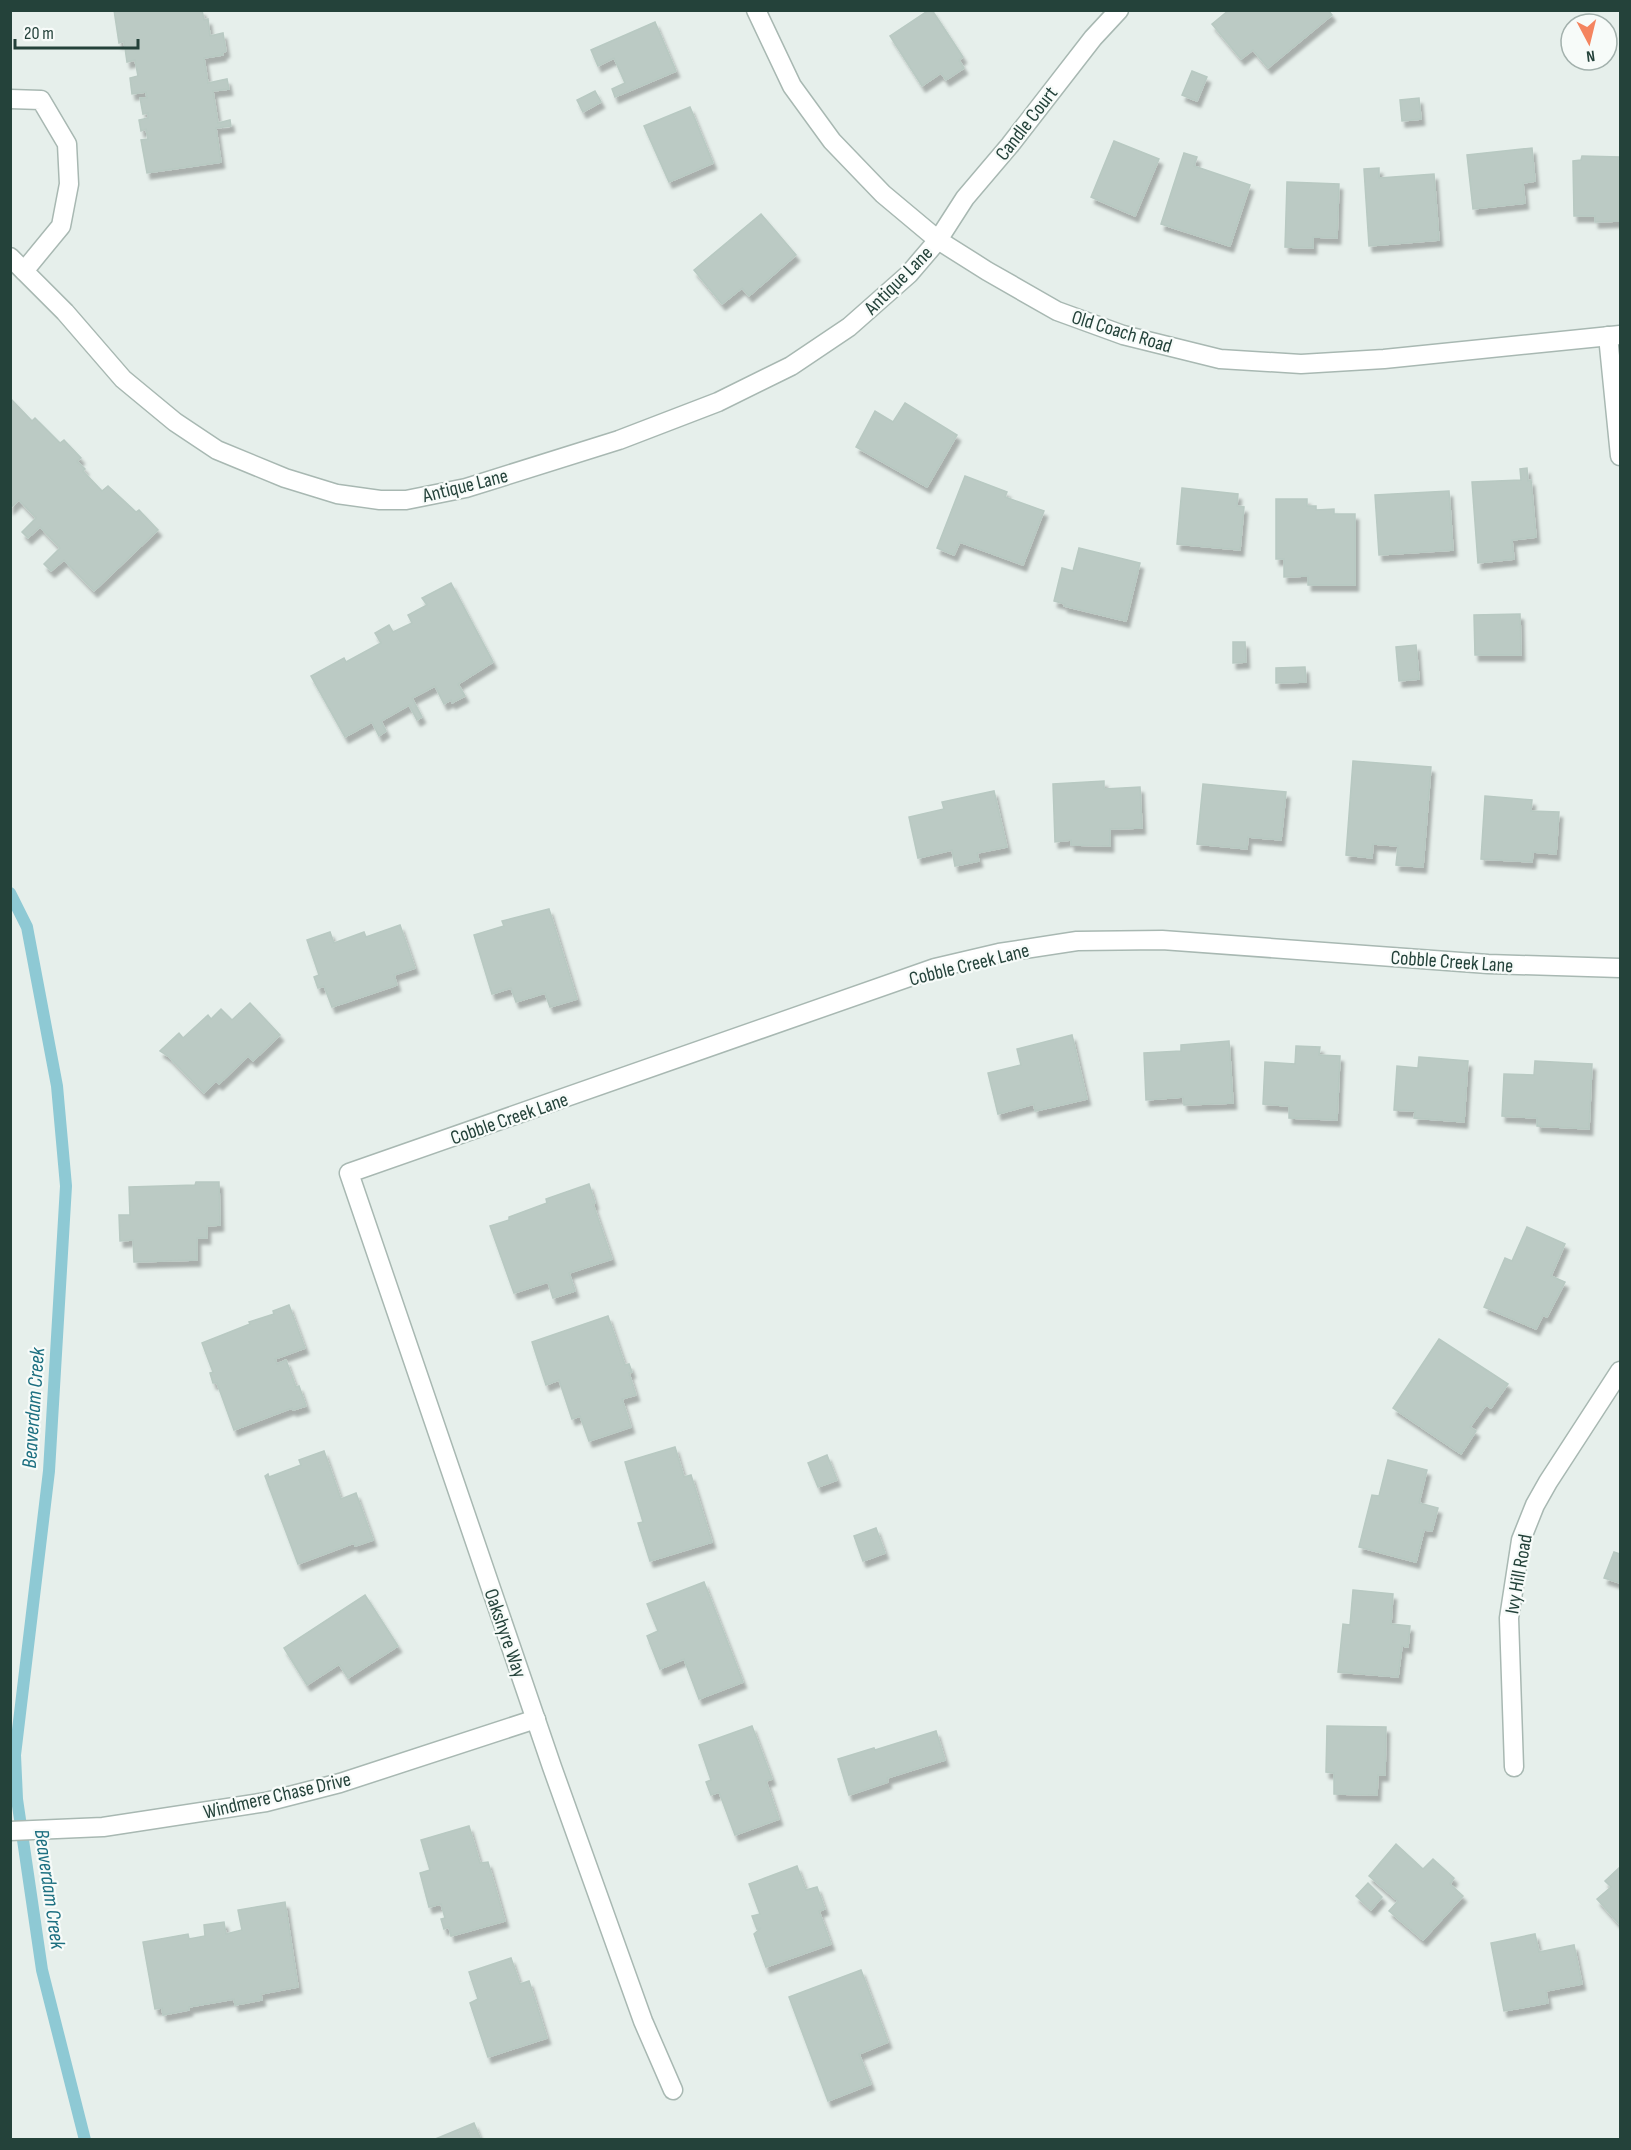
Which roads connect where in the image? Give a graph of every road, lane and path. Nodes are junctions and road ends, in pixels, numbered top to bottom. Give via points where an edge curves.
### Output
1 (756, 10) edge
2 (1119, 10) edge
3 (10, 99) edge
4 (938, 240) junction
5 (10, 257) edge
6 (24, 271) junction
7 (1614, 336) edge
8 (1620, 456) edge
9 (1620, 968) edge
10 (349, 1173) joint
11 (1620, 1371) edge
12 (536, 1719) junction
13 (1514, 1767) dead end
14 (10, 1831) edge
15 (673, 2090) dead end

1 - 4 street, Old Coach Road via 792,86 832,141 883,194
2 - 4 street, Candle Court via 965,198
3 - 6 street via 41,100 67,144 69,184 62,226
4 - 6 street, Antique Lane via 909,274 849,327 791,366 718,402 608,443 466,488 406,500 337,494 217,450 123,379
4 - 7 street, Old Coach Road via 1057,311 1123,335 1220,359 1301,364
5 - 6 street, Antique Lane
7 - 8 street
9 - 10 street, Cobble Creek Lane via 1488,964 1162,940 1077,941 999,953 935,968
10 - 12 street, Oakshyre Way
11 - 13 street, Ivy Hill Road via 1548,1482 1521,1540 1509,1618
12 - 14 street, Windmere Chase Drive via 340,1783 266,1802 102,1827
12 - 15 street, Oakshyre Way via 643,2021

